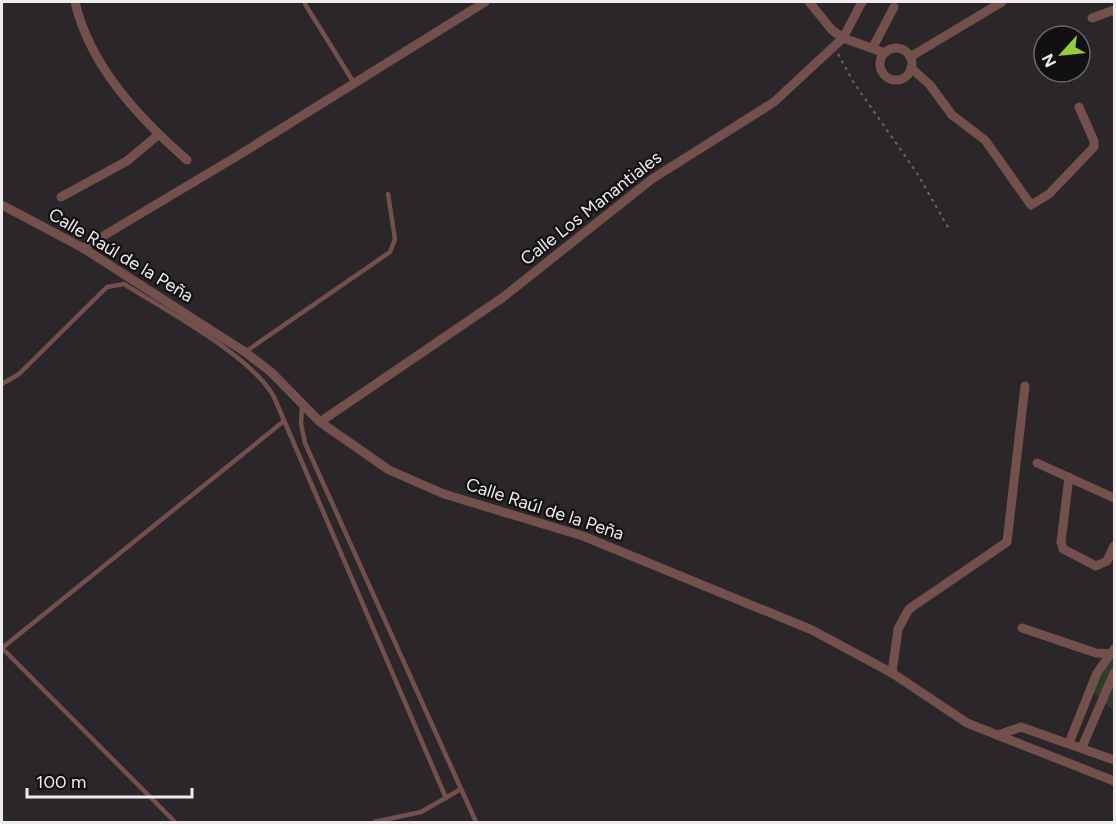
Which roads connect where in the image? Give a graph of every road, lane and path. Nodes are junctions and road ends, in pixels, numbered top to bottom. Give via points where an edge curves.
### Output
1 (75, 2) edge
2 (485, 2) edge
3 (808, 2) edge
4 (862, 2) edge
5 (1002, 2) edge
6 (305, 4) dead end
7 (894, 7) dead end
8 (1114, 10) edge
9 (1092, 18) dead end
10 (843, 39) junction
11 (834, 46) junction
12 (873, 47) junction
13 (885, 53) junction
14 (910, 57) junction
15 (911, 68) junction
16 (354, 83) junction
17 (1078, 107) dead end
18 (158, 135) junction
19 (187, 160) dead end
20 (388, 194) dead end
21 (61, 197) dead end
22 (2, 205) edge
23 (949, 229) dead end
24 (83, 248) junction
25 (245, 352) junction
26 (2, 384) edge
27 (1025, 386) dead end
28 (302, 404) junction
29 (284, 421) junction
30 (320, 422) junction
31 (1037, 463) dead end
32 (1069, 477) junction
33 (1114, 498) edge
34 (1114, 546) edge
35 (1022, 628) dead end
36 (2, 648) edge
37 (1113, 652) edge
38 (1096, 653) junction
39 (1104, 663) junction
40 (1114, 667) edge
41 (892, 673) junction
42 (1114, 673) edge
43 (1084, 706) junction
44 (1096, 711) junction
45 (998, 735) junction
46 (1069, 743) junction
47 (1082, 747) junction
48 (1114, 760) edge
49 (1114, 781) edge
50 (460, 789) junction
51 (446, 798) junction
52 (176, 822) edge
53 (374, 822) edge
54 (476, 822) edge

1 - 18 street via 88,44 127,100
2 - 16 street
3 - 10 street
4 - 10 street, Calle Los Manantiales
5 - 14 street
6 - 16 lane
7 - 12 street
8 - 9 street
10 - 11 street, Calle Los Manantiales
10 - 12 street
11 - 23 path
11 - 30 street, Calle Los Manantiales via 758,114 652,179 502,298
12 - 13 street
13 - 14 street via 895,48
13 - 15 street via 880,65 891,79 903,78
14 - 15 street
15 - 17 street via 930,85 952,115 986,140 1031,205 1049,194 1094,147
16 - 24 street
18 - 19 street
18 - 21 street via 127,160
20 - 25 lane via 395,239 390,252
22 - 24 street, Calle Raúl de la Peña
24 - 25 street, Calle Raúl de la Peña
25 - 28 street, Calle Raúl de la Peña
26 - 29 lane via 19,374 107,287 118,283 259,374
27 - 41 street via 1007,542 909,609 898,629
28 - 30 street, Calle Raúl de la Peña
28 - 50 lane via 305,443
29 - 36 lane
29 - 51 lane
30 - 41 street, Calle Raúl de la Peña via 389,470 419,484 584,536 812,630
31 - 32 street
32 - 33 street
32 - 34 street via 1063,549 1096,566 1107,561
35 - 38 street
36 - 52 lane
37 - 38 street
37 - 39 street
38 - 39 street
39 - 40 street
39 - 43 street
41 - 45 street, Calle Raúl de la Peña via 950,713
42 - 44 street
43 - 44 street
43 - 46 street
44 - 47 street
45 - 46 street via 1021,727
45 - 49 street, Calle Raúl de la Peña
46 - 47 street
47 - 48 street
50 - 51 lane
50 - 54 lane
51 - 53 lane via 410,816

